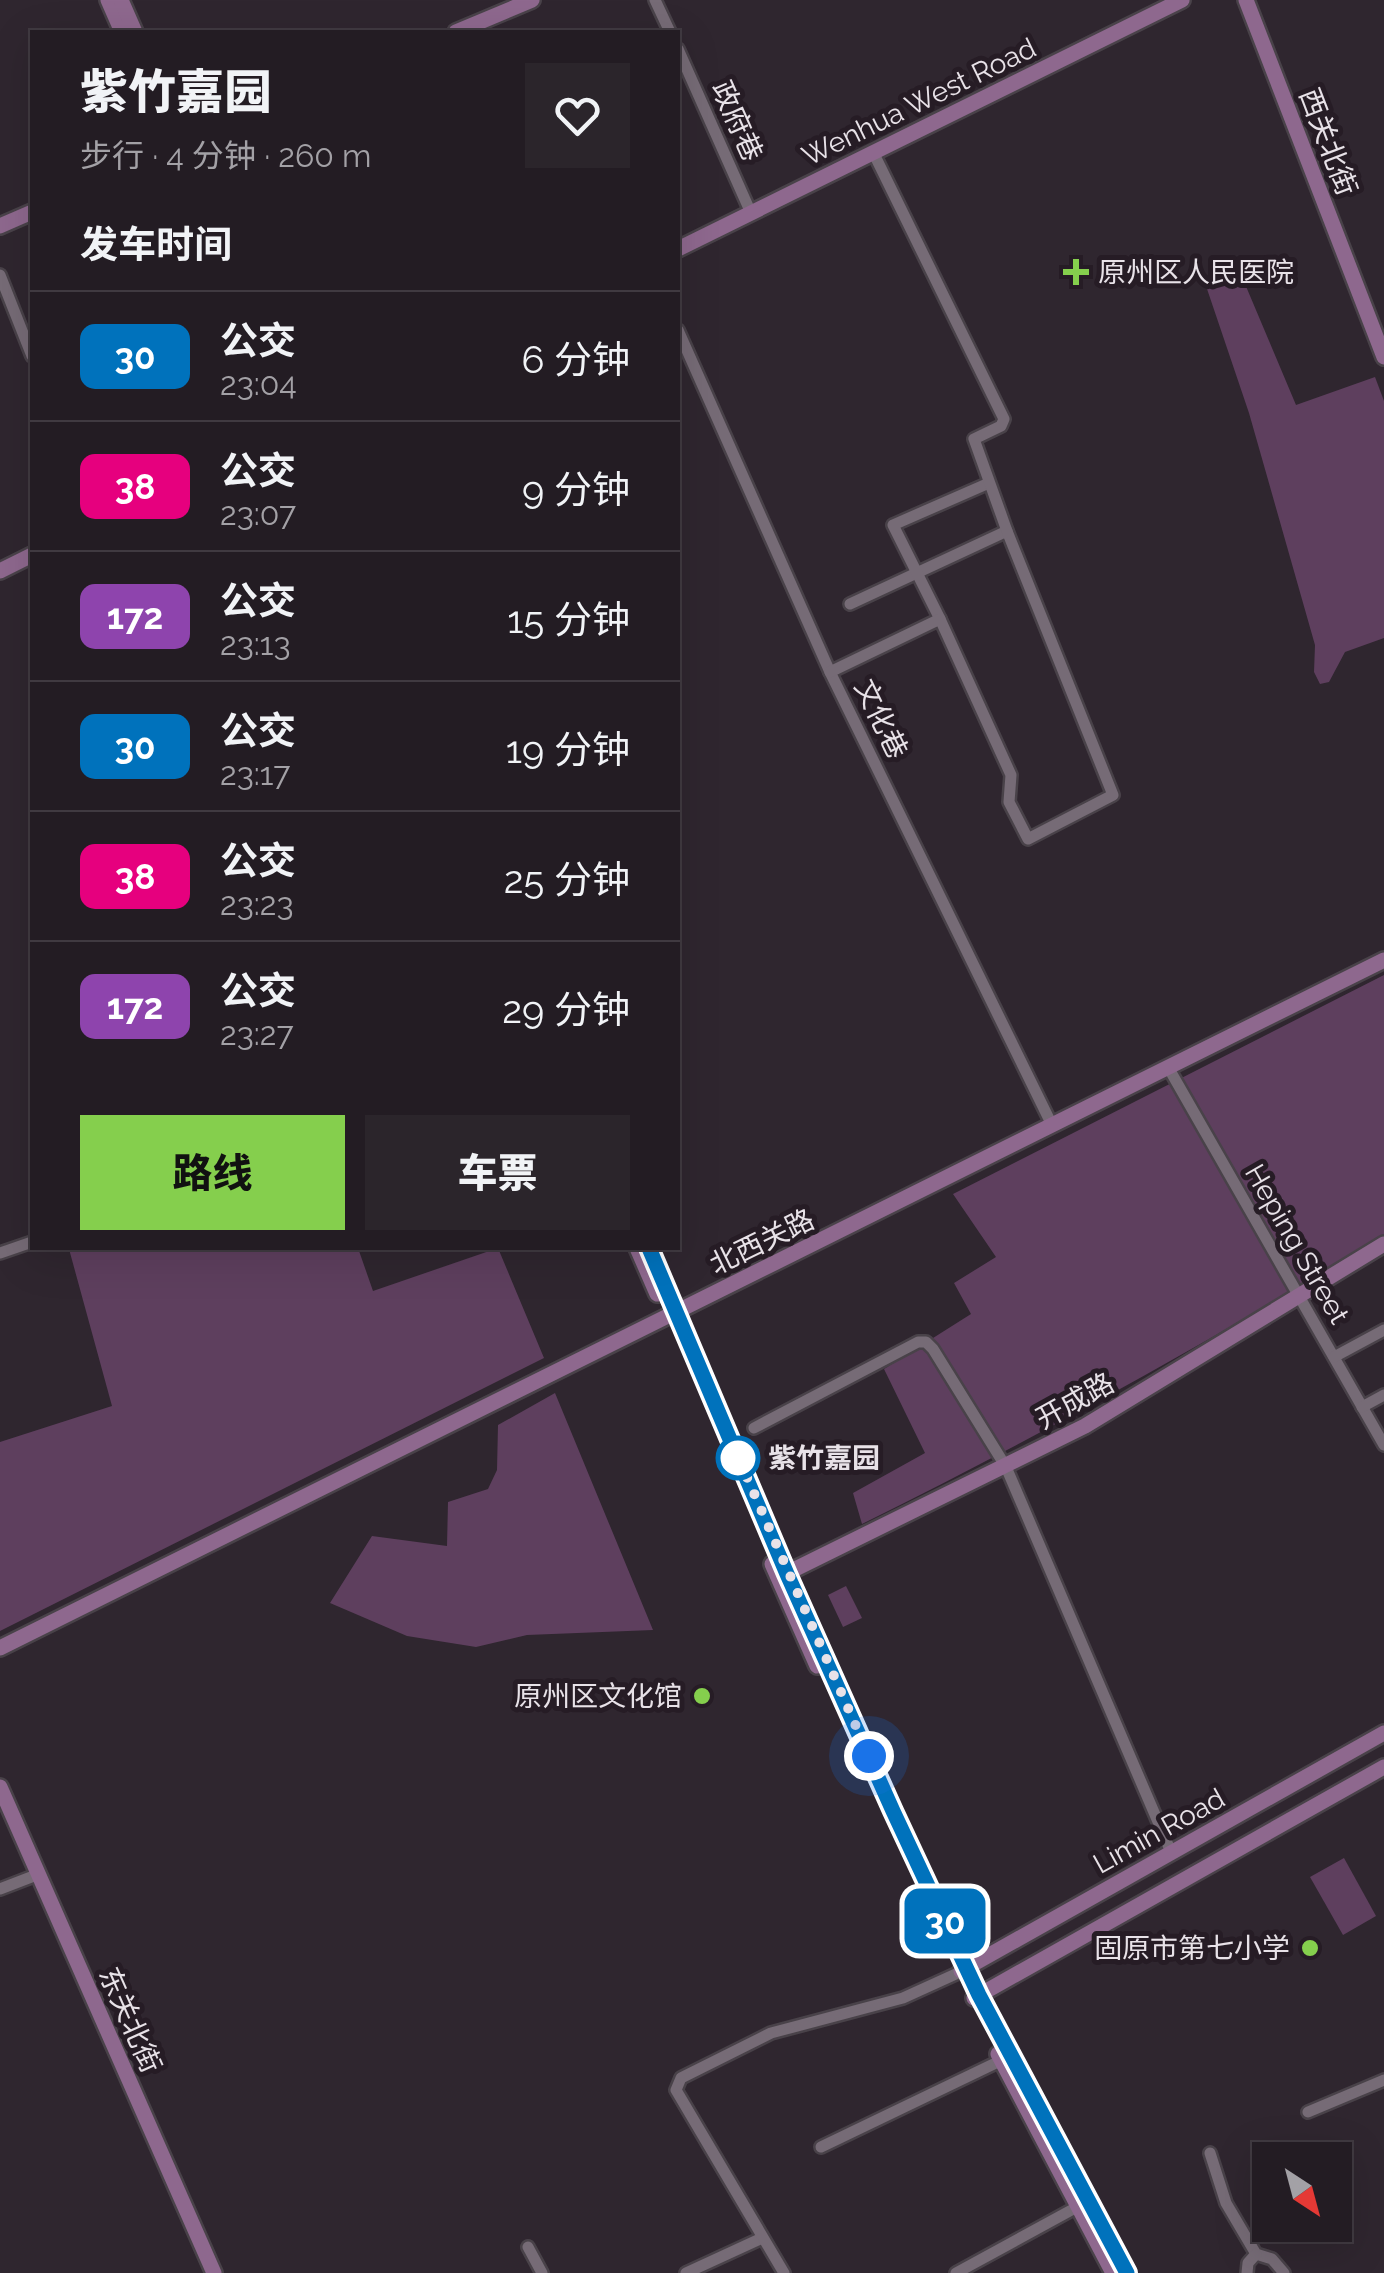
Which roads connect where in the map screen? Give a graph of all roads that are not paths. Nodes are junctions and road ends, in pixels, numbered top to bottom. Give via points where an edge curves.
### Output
1 (108, 0) edge
2 (122, 0) edge
3 (532, 0) edge
4 (656, 0) edge
5 (1160, 0) edge
6 (1182, 0) edge
7 (1246, 0) edge
8 (121, 30) edge
9 (134, 30) edge
10 (461, 30) edge
11 (669, 30) edge
12 (680, 54) edge
13 (873, 152) junction
14 (749, 208) junction
15 (30, 213) edge
16 (0, 226) edge
17 (680, 237) edge
18 (680, 248) edge
19 (0, 274) edge
20 (680, 334) edge
21 (30, 351) edge
22 (1384, 357) edge
23 (989, 483) junction
24 (1007, 531) junction
25 (30, 556) edge
26 (30, 567) edge
27 (0, 571) edge
28 (917, 572) junction
29 (0, 581) edge
30 (850, 604) dead end
31 (940, 619) junction
32 (830, 672) junction
33 (1384, 960) edge
34 (1168, 1067) junction
35 (1052, 1125) junction
36 (30, 1243) edge
37 (1384, 1244) edge
38 (638, 1250) edge
39 (650, 1250) edge
40 (0, 1253) edge
41 (1298, 1298) junction
42 (672, 1314) junction
43 (1384, 1330) edge
44 (1334, 1357) junction
45 (1384, 1395) edge
46 (1362, 1407) junction
47 (754, 1428) dead end
48 (1384, 1445) edge
49 (1006, 1467) junction
50 (783, 1576) junction
51 (0, 1648) edge
52 (1384, 1733) edge
53 (1351, 1751) junction
54 (1384, 1767) edge
55 (1366, 1777) junction
56 (0, 1787) edge
57 (0, 1812) edge
58 (1171, 1852) junction
59 (34, 1876) junction
60 (0, 1889) edge
61 (962, 1970) junction
62 (975, 1998) junction
63 (1002, 2060) junction
64 (1384, 2080) edge
65 (1308, 2112) dead end
66 (820, 2146) dead end
67 (1210, 2153) dead end
68 (1077, 2207) junction
69 (762, 2238) junction
70 (528, 2247) dead end
71 (1256, 2254) junction
72 (203, 2273) edge
73 (214, 2273) edge
74 (542, 2273) edge
75 (686, 2273) edge
76 (784, 2273) edge
77 (956, 2273) edge
78 (1113, 2273) edge
79 (1127, 2273) edge
80 (1247, 2273) edge
81 (1284, 2273) edge

1 - 8 street
2 - 9 street
3 - 10 street
4 - 11 street
5 - 14 street, Wenhua West Road
6 - 13 street, Wenhua West Road
7 - 22 street, 西关北街
12 - 14 street, 政府巷
13 - 14 street, Wenhua West Road
13 - 23 street via 1004,419 974,439
14 - 17 street, Wenhua West Road
14 - 18 street, Wenhua West Road
15 - 16 street
19 - 21 street
20 - 32 street, 文化巷
23 - 24 street
23 - 28 street via 893,525
24 - 28 street
24 - 31 street via 1113,795 1028,840 1008,802 1012,775
25 - 27 street
26 - 29 street
28 - 30 street
28 - 31 street
31 - 32 street
32 - 35 street, 文化巷
33 - 34 street, 北西关路
34 - 35 street, 北西关路
34 - 41 street, Heping Street
35 - 42 street, 北西关路
36 - 40 street
37 - 41 street, 开成路
38 - 42 street
39 - 42 street
41 - 44 street, Heping Street
41 - 49 street, 开成路
42 - 50 street
42 - 51 street, 北西关路
43 - 44 street
44 - 46 street, Heping Street
45 - 46 street
46 - 48 street, Heping Street
47 - 49 street via 926,1342
49 - 50 street, 开成路
49 - 58 street
50 - 61 street
52 - 53 street, Limin Road
53 - 55 street
53 - 58 street, Limin Road
54 - 55 street, Limin Road
55 - 62 street, Limin Road
56 - 59 street, 东关北街
57 - 59 street, 东关北街
58 - 61 street, Limin Road
59 - 60 street
59 - 72 street, 东关北街
59 - 73 street, 东关北街
61 - 62 street
61 - 69 street via 903,1998 772,2033 681,2078 676,2090
62 - 63 street
62 - 79 street
63 - 66 street
63 - 68 street
64 - 65 street
67 - 71 street via 1226,2203
68 - 77 street
68 - 78 street
69 - 75 street
69 - 76 street
70 - 74 street
71 - 80 street
71 - 81 street

